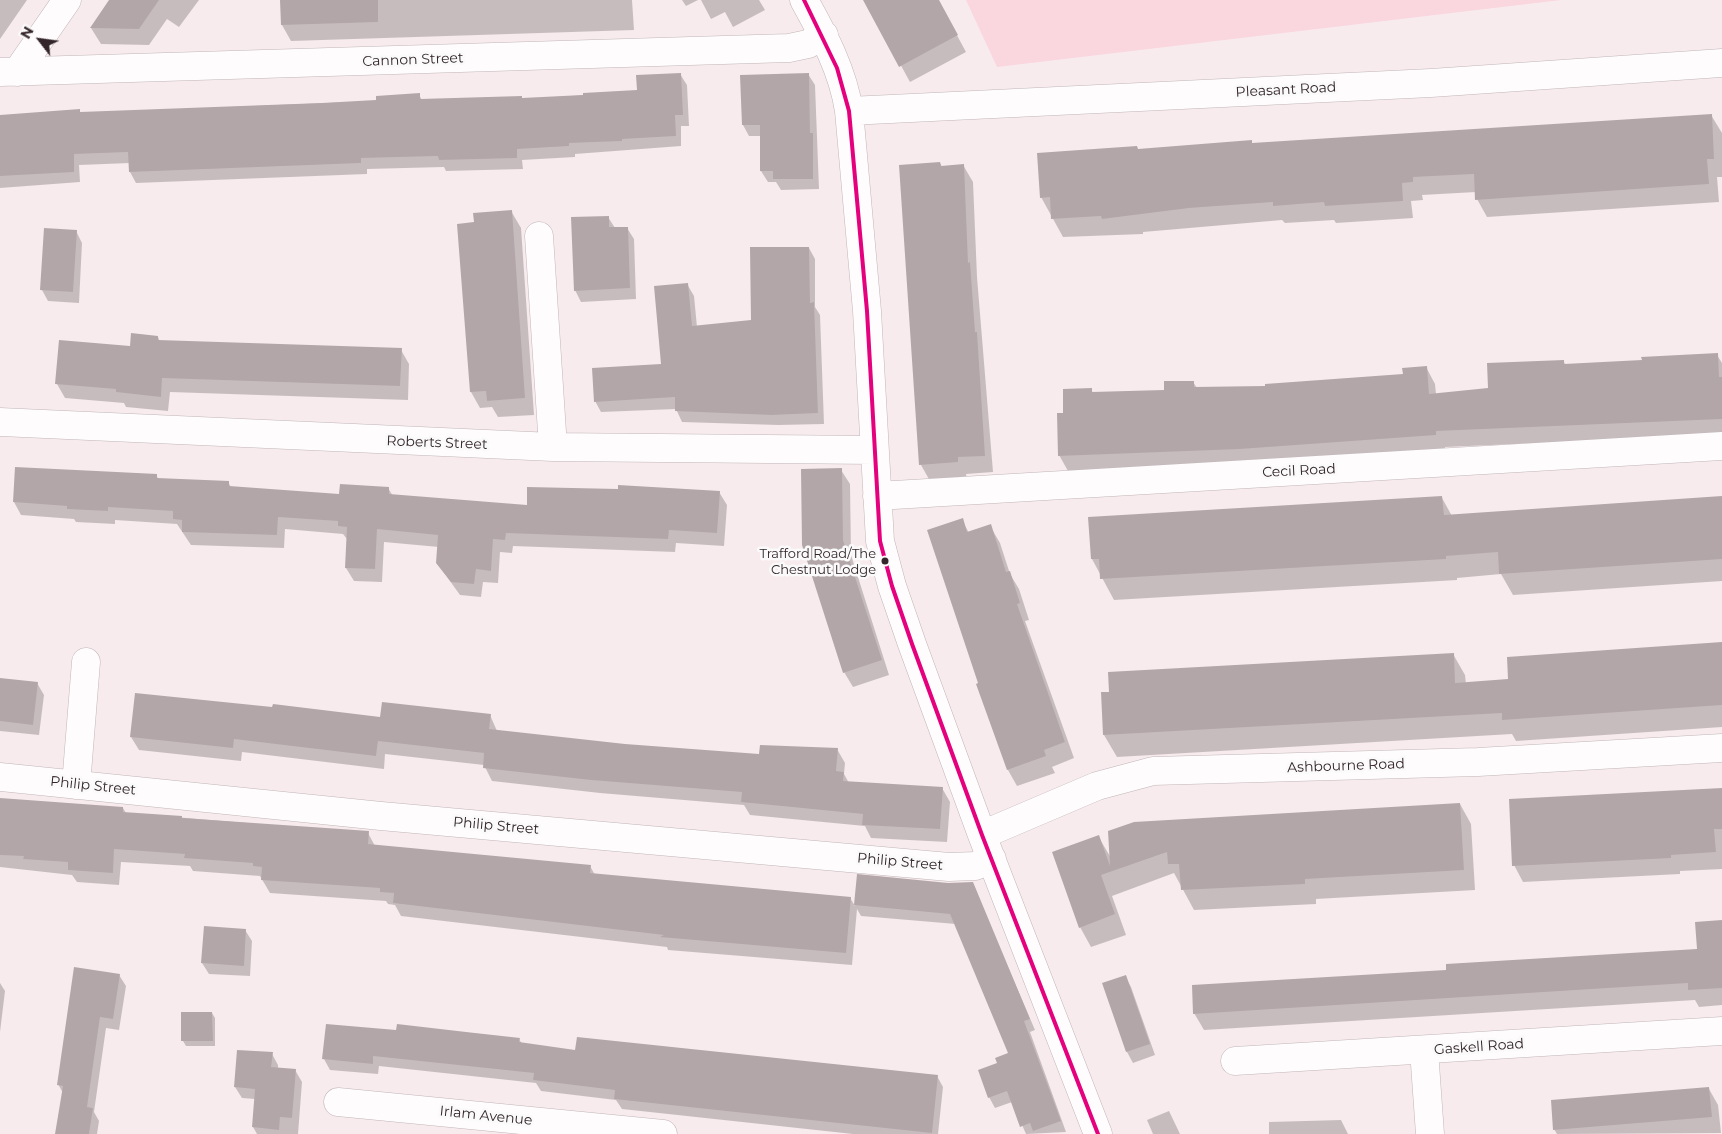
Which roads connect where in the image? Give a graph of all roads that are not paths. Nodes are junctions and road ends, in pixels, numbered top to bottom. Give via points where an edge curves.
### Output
1 (67, 0) edge
2 (804, 0) edge
3 (824, 35) junction
4 (1722, 64) edge
5 (9, 72) edge
6 (849, 112) junction
7 (540, 236) dead end
8 (0, 422) edge
9 (1722, 446) edge
10 (553, 447) junction
11 (874, 450) junction
12 (877, 496) junction
13 (86, 662) dead end
14 (1722, 748) edge
15 (0, 777) edge
16 (76, 784) junction
17 (987, 847) junction
18 (1722, 1030) edge
19 (1424, 1050) junction
20 (1236, 1061) dead end
21 (338, 1102) dead end
22 (663, 1134) edge
23 (1098, 1134) edge
24 (1430, 1134) edge

1 - 5 street
2 - 3 street
3 - 5 street, Cannon Street via 808,44 789,48
3 - 6 street via 836,61
4 - 6 street, Pleasant Road via 1431,84
6 - 11 street via 867,311
7 - 10 street
8 - 10 street, Roberts Street
9 - 12 street, Cecil Road
10 - 11 street, Roberts Street
11 - 12 street
12 - 17 street via 880,541 892,586
13 - 16 street
14 - 17 street, Ashbourne Road via 1478,762 1153,771 1098,786
15 - 16 street, Philip Street
16 - 17 street, Philip Street via 381,816 949,867 975,866
17 - 23 street
18 - 19 street, Gaskell Road
19 - 20 street, Gaskell Road
19 - 24 street
21 - 22 street, Irlam Avenue

